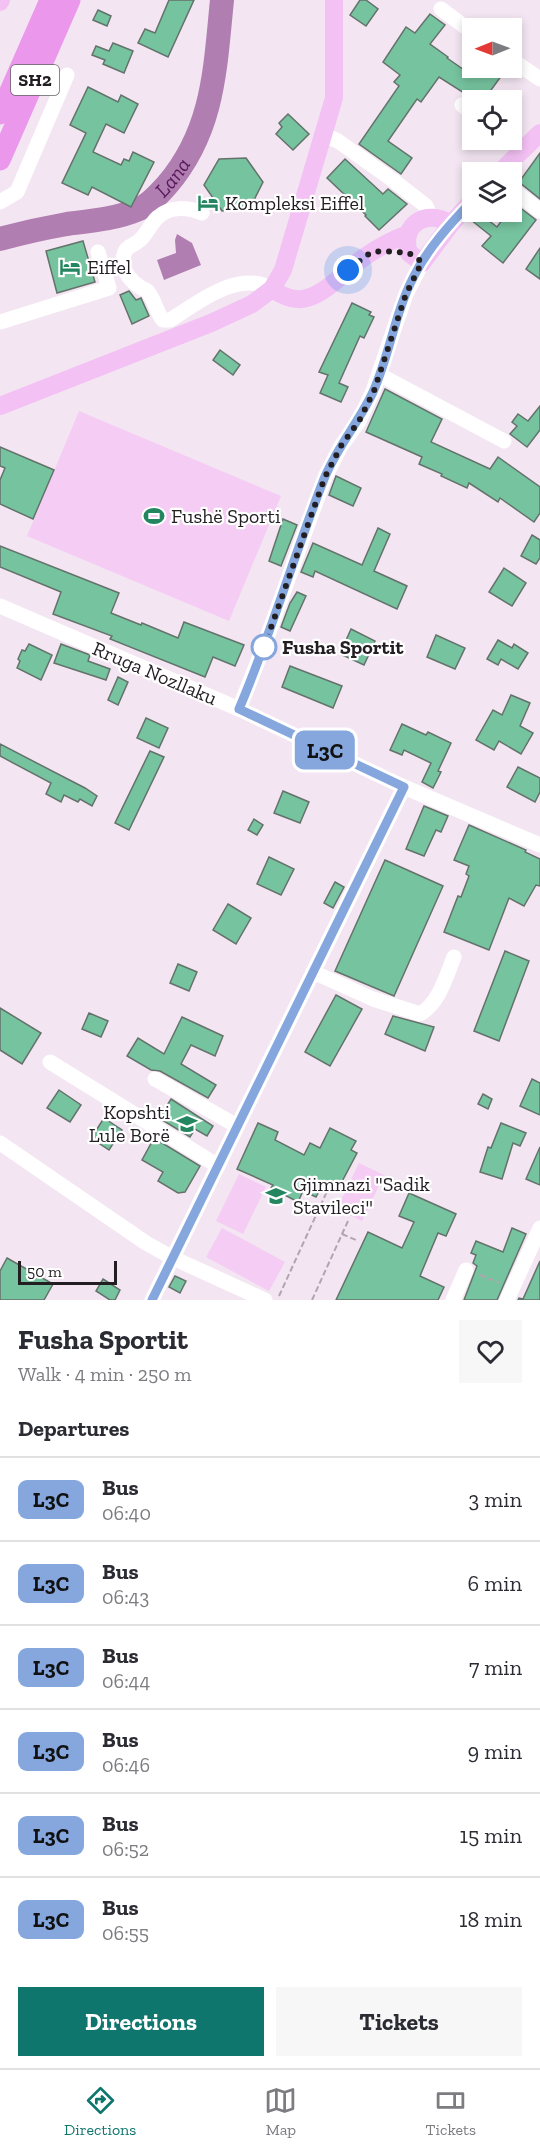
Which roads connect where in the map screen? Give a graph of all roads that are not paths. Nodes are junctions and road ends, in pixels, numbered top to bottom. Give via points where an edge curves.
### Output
1 (50, 0) edge
2 (70, 0) edge
3 (334, 0) edge
4 (441, 9) dead end
5 (462, 25) edge
6 (522, 67) edge
7 (67, 75) dead end
8 (540, 79) edge
9 (0, 114) edge
10 (540, 133) edge
11 (324, 135) junction
12 (522, 142) edge
13 (0, 160) edge
14 (522, 197) edge
15 (0, 201) edge
16 (540, 211) edge
17 (462, 212) edge
18 (202, 213) dead end
19 (431, 217) junction
20 (451, 224) junction
21 (408, 234) junction
22 (98, 252) dead end
23 (370, 253) junction
24 (415, 258) junction
25 (133, 280) junction
26 (109, 288) junction
27 (272, 290) junction
28 (0, 322) edge
29 (380, 375) junction
30 (0, 406) edge
31 (504, 441) dead end
32 (0, 606) edge
33 (239, 709) junction
34 (404, 787) junction
35 (540, 845) edge
36 (454, 957) dead end
37 (313, 972) junction
38 (50, 1062) dead end
39 (155, 1079) dead end
40 (237, 1126) junction
41 (0, 1143) edge
42 (218, 1166) junction
43 (540, 1228) edge
44 (173, 1258) junction
45 (466, 1270) road end
46 (510, 1294) edge
47 (272, 1298) edge
48 (152, 1300) edge
49 (453, 1300) edge

1 - 9 highway, SH2
2 - 13 highway, SH2
3 - 11 main road via 334,98
4 - 5 street
6 - 8 street
7 - 15 street via 17,192
10 - 12 main road
11 - 19 street via 394,181 426,206
11 - 27 main road via 282,270
14 - 16 street
17 - 20 main road
18 - 25 street via 179,208 159,215 142,238 125,251 122,264
19 - 20 main road
19 - 21 main road via 416,222
20 - 24 main road
21 - 23 main road
21 - 24 main road
22 - 26 street
23 - 24 main road via 391,250
23 - 27 main road via 307,298 295,299
24 - 29 street
25 - 26 street
25 - 27 street via 148,292 163,320 170,320 228,286 265,285
26 - 28 street
27 - 30 main road via 210,323
29 - 31 street
29 - 33 street via 359,421 325,477
32 - 33 street, Rruga Nozllaku
33 - 34 street, Rruga Nozllaku
34 - 35 street, Rruga Nozllaku
34 - 37 street
36 - 37 street via 435,1001 420,1014
37 - 40 street
38 - 42 street
39 - 40 street
40 - 42 street
41 - 44 street
42 - 44 street
43 - 46 street
44 - 47 street
44 - 48 street
45 - 49 street

